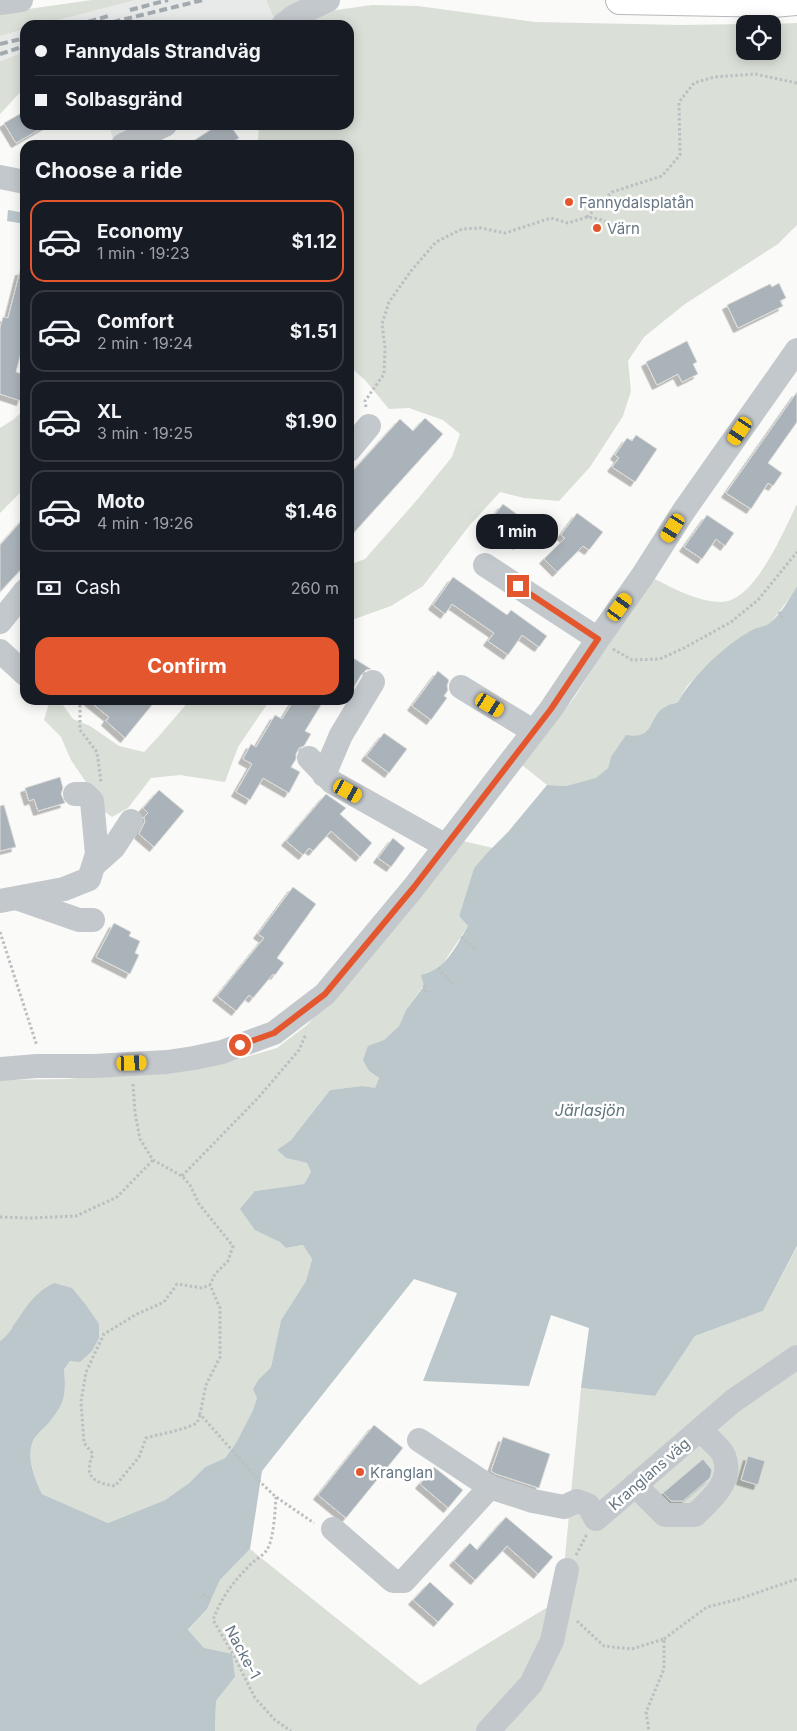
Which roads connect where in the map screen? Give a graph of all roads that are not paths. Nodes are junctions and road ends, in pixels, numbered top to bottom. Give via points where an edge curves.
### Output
1 (21, 0) edge
2 (328, 0) edge
3 (620, 0) edge
4 (797, 1) edge
5 (0, 3) edge
6 (289, 20) edge
7 (154, 130) edge
8 (134, 140) edge
9 (0, 177) edge
10 (20, 181) edge
11 (797, 350) edge
12 (369, 426) dead end
13 (354, 444) edge
14 (485, 565) dead end
15 (20, 598) edge
16 (0, 622) edge
17 (598, 639) junction
18 (0, 651) edge
19 (20, 669) edge
20 (373, 682) dead end
21 (461, 687) dead end
22 (534, 731) junction
23 (309, 758) dead end
24 (324, 776) junction
25 (75, 794) dead end
26 (131, 821) dead end
27 (446, 846) junction
28 (92, 872) junction
29 (8, 900) edge
30 (93, 920) dead end
31 (0, 1069) edge
32 (797, 1357) edge
33 (700, 1430) junction
34 (419, 1440) dead end
35 (635, 1485) junction
36 (490, 1487) junction
37 (333, 1529) road end
38 (567, 1570) road end
39 (488, 1731) edge

1 - 5 street
2 - 6 street
3 - 4 highway
7 - 8 street
9 - 10 street
11 - 17 street
12 - 13 street
14 - 17 street
15 - 16 street
17 - 22 street
18 - 19 street
20 - 24 street via 341,735
21 - 22 street
22 - 27 street
23 - 24 street
24 - 27 street
25 - 28 street via 85,794 92,801 97,854
26 - 28 street
27 - 31 street via 325,994 274,1033 222,1052 194,1058
28 - 29 street via 64,889
29 - 30 street via 79,920
32 - 33 street, Kranglans väg via 733,1401
33 - 35 street, Kranglans väg
33 - 35 street via 724,1454 727,1472 719,1492 695,1515 665,1515
34 - 36 street, Kranglans väg
35 - 36 street, Kranglans väg via 596,1519 588,1505 577,1501 564,1507
36 - 37 street via 404,1581 393,1581
38 - 39 street via 552,1641 531,1684

